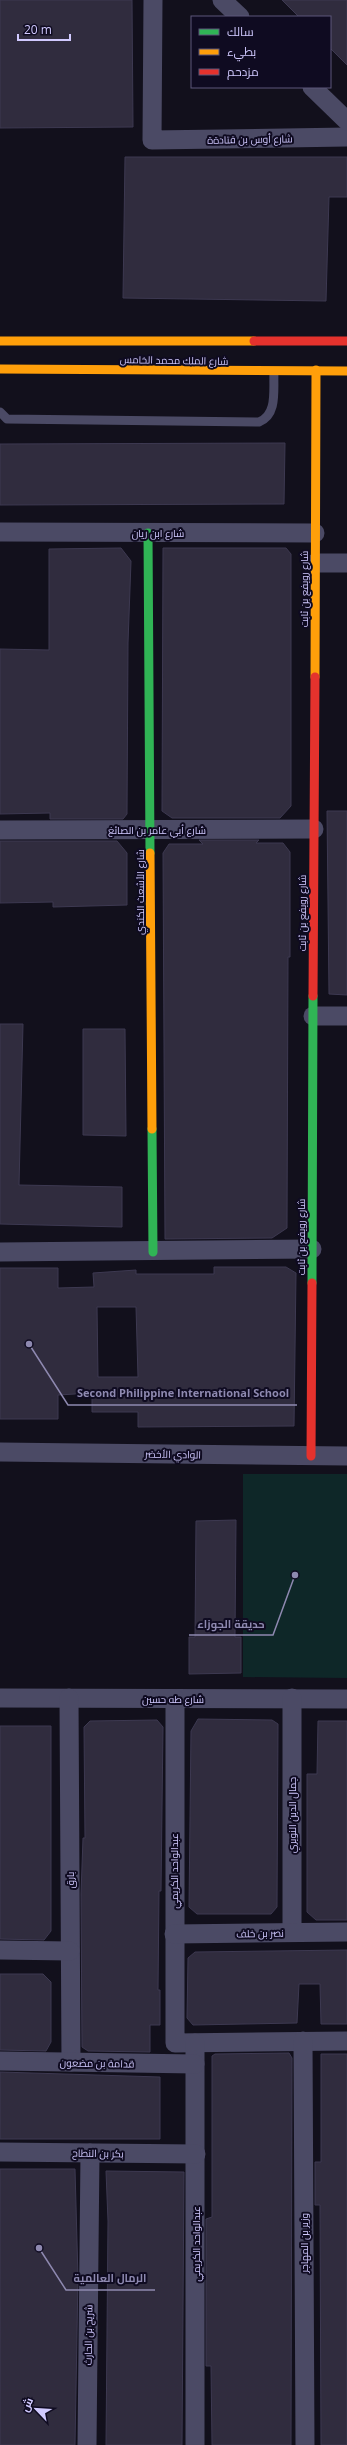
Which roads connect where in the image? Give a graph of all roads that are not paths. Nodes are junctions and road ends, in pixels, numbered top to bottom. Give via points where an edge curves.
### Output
1 (153, 0) edge
2 (222, 0) edge
3 (239, 16) edge
4 (313, 88) edge
5 (347, 121) edge
6 (347, 137) edge
7 (0, 341) edge
8 (347, 341) edge
9 (0, 369) edge
10 (316, 370) junction
11 (347, 371) edge
12 (274, 372) junction
13 (0, 412) edge
14 (0, 532) edge
15 (315, 532) junction
16 (148, 533) junction
17 (315, 563) junction
18 (347, 563) edge
19 (314, 829) junction
20 (0, 830) edge
21 (150, 831) junction
22 (313, 1016) junction
23 (347, 1016) edge
24 (312, 1249) junction
25 (0, 1252) edge
26 (153, 1252) junction
27 (0, 1452) edge
28 (311, 1456) junction
29 (347, 1456) edge
30 (0, 1698) edge
31 (69, 1698) junction
32 (292, 1698) junction
33 (175, 1699) junction
34 (347, 1699) edge
35 (292, 1932) junction
36 (347, 1932) edge
37 (174, 1934) junction
38 (0, 1950) edge
39 (70, 1951) junction
40 (303, 2041) junction
41 (347, 2041) edge
42 (195, 2043) junction
43 (0, 2061) edge
44 (71, 2062) junction
45 (194, 2064) junction
46 (0, 2152) edge
47 (90, 2153) junction
48 (196, 2154) junction
49 (87, 2445) edge
50 (195, 2445) edge
51 (305, 2445) edge

1 - 6 street, شارع أوس بن قتادةة via 152,140
2 - 3 street
4 - 5 street
7 - 8 street, شارع الملك محمد الخامس
9 - 12 street, شارع الملك محمد الخامس
10 - 11 street, شارع الملك محمد الخامس
10 - 12 street, شارع الملك محمد الخامس
10 - 15 street, شارع رويفع بن ثابت
12 - 13 lane via 272,412 267,419 259,422 7,419
14 - 16 street, شارع ابن ريان
15 - 16 street, شارع ابن ريان
15 - 17 street, شارع رويفع بن ثابت
16 - 21 street, شارع الأشعث الكندي
17 - 18 street
17 - 19 street, شارع رويفع بن ثابت
19 - 21 street, شارع أبي عامر بن الصائغ
19 - 22 street, شارع رويفع بن ثابت
20 - 21 street, شارع أبي عامر بن الصائغ
21 - 26 street, شارع الأشعث الكندي
22 - 23 street
22 - 24 street, شارع رويفع بن ثابت
24 - 26 street
24 - 28 street, شارع رويفع بن ثابت
25 - 26 street
27 - 28 street, الوادي الأخضر
28 - 29 street, الوادي الأخضر
30 - 31 street, شارع طه حسين
31 - 33 street, شارع طه حسين
31 - 39 street, بارق
32 - 33 street, شارع طه حسين
32 - 34 street, شارع طه حسين
32 - 35 street, جمال الدين النويري
33 - 37 street, عبدالواحد الكريمي
35 - 36 street, نصر بن خلف
35 - 37 street, نصر بن خلف
37 - 42 street, عبدالواحد الكريمي via 175,2043
38 - 39 street
39 - 44 street, بارق
40 - 41 street
40 - 42 street
40 - 51 street, وزير بن المهاجر
42 - 45 street, عبدالواحد الكريمي
43 - 44 street, قدامة بن مضعون
44 - 45 street, قدامة بن مضعون
45 - 48 street, عبدالواحد الكريمي
46 - 47 street, بكر بن النطاح
47 - 48 street, بكر بن النطاح
47 - 49 street, شريح بن الحارث
48 - 50 street, عبدالواحد الكريمي

